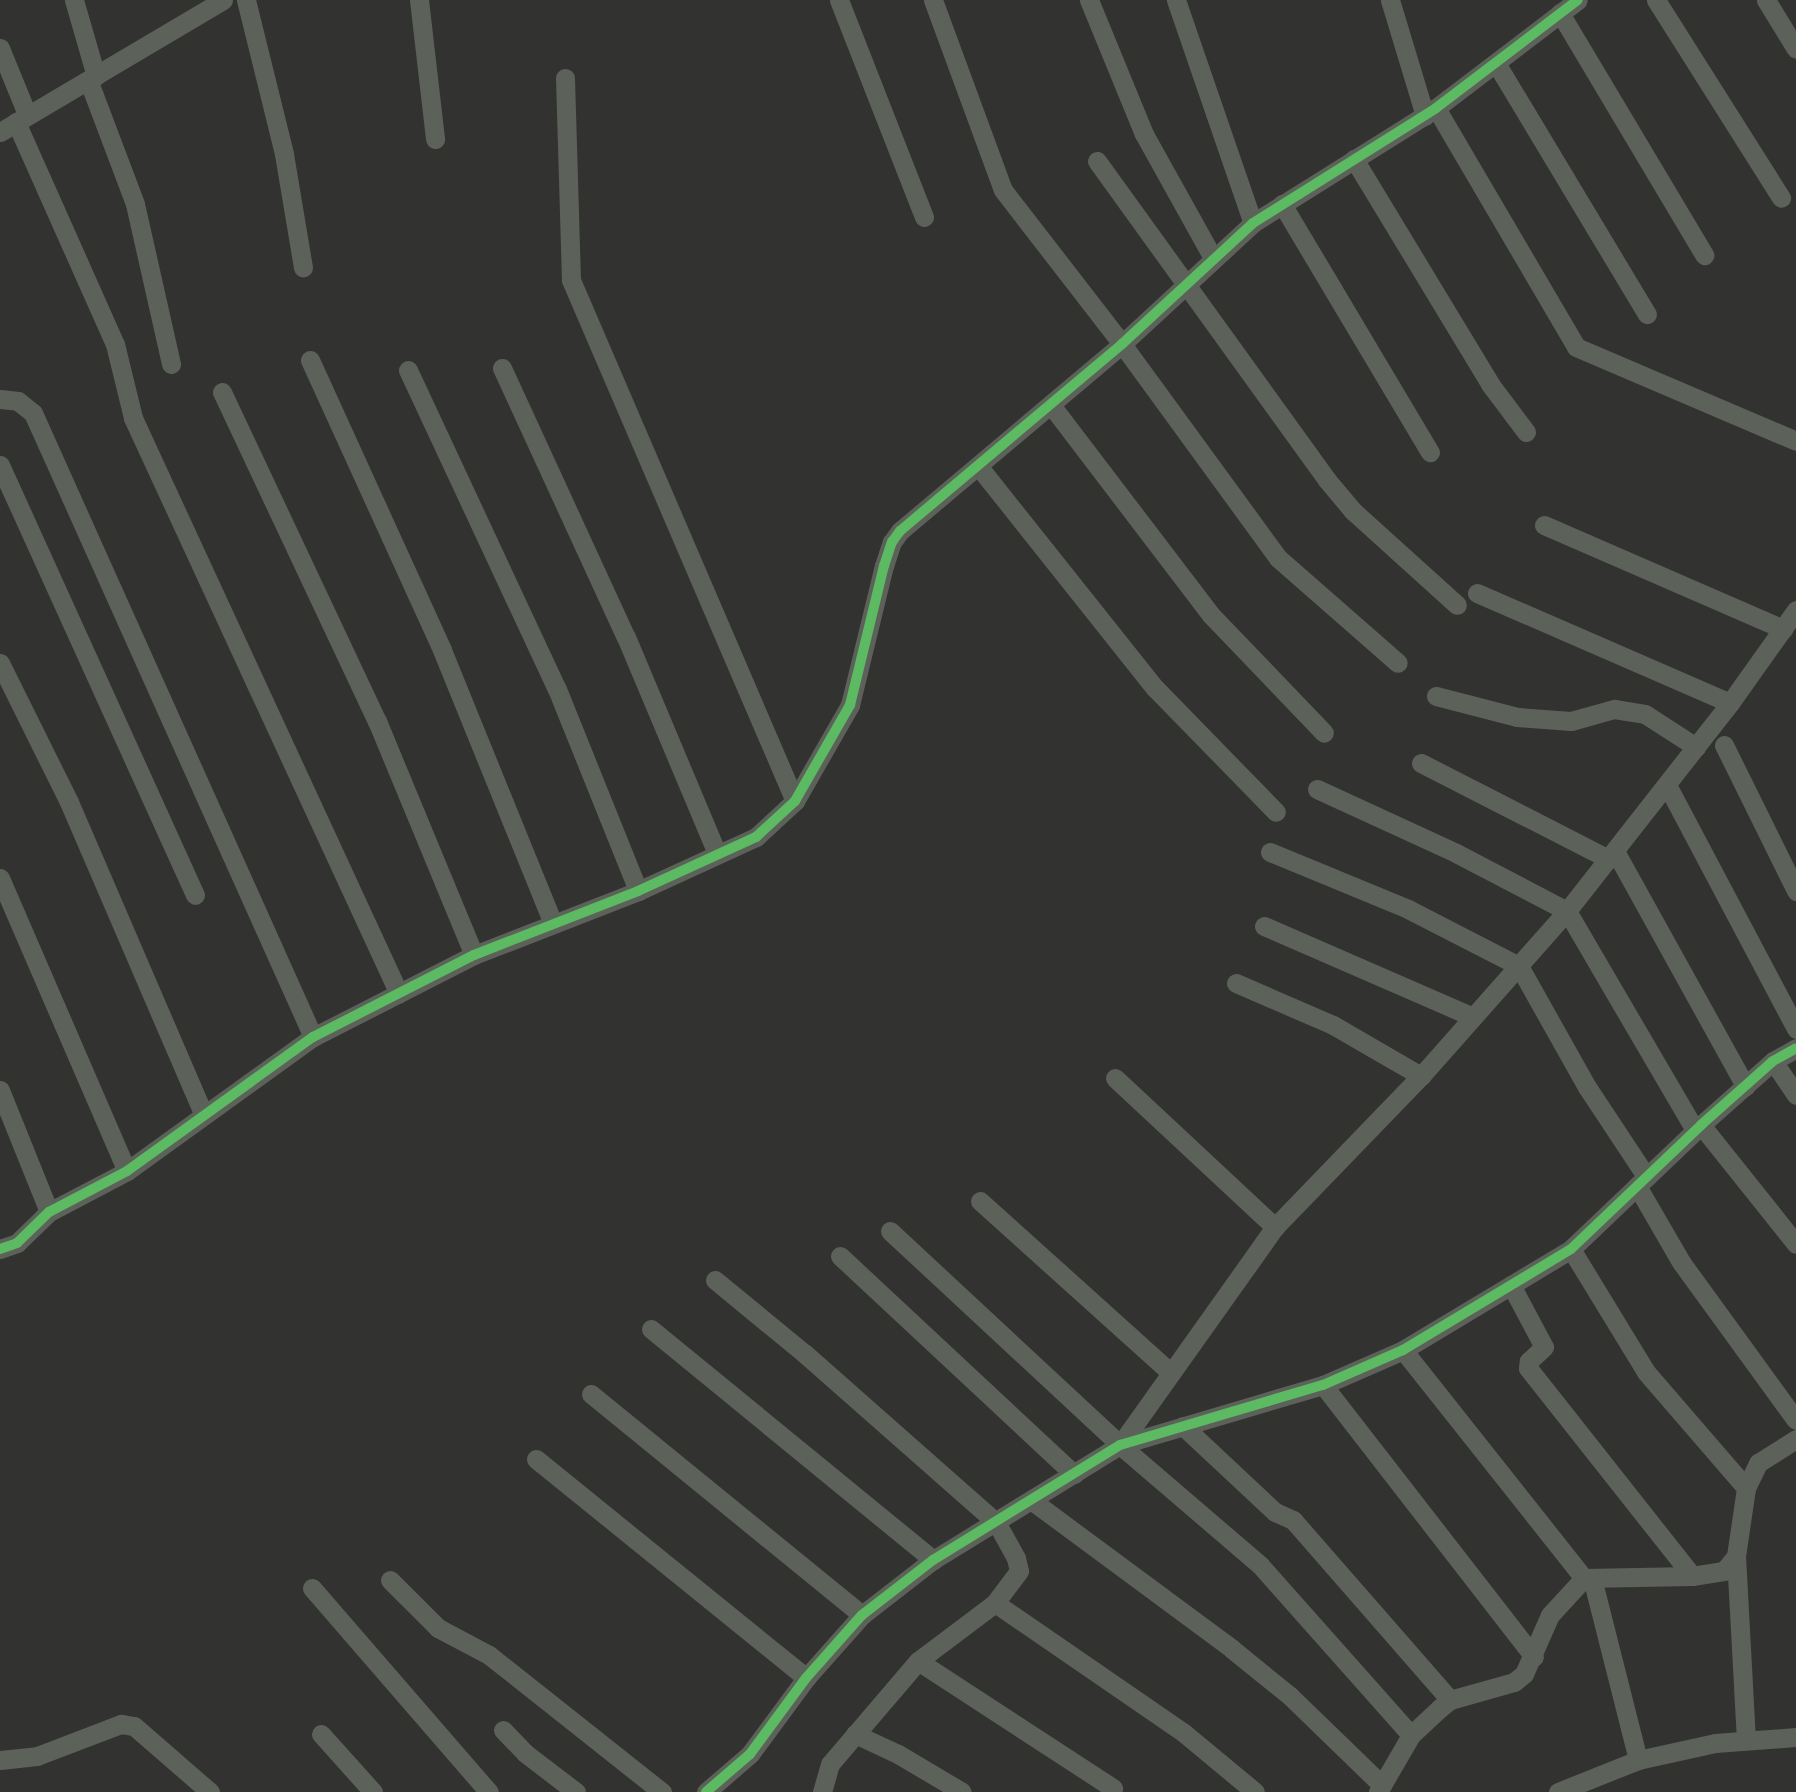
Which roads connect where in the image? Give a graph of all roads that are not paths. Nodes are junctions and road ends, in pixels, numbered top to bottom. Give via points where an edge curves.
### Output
1 (74, 0) edge
2 (223, 0) edge
3 (246, 0) edge
4 (419, 0) edge
5 (839, 0) edge
6 (933, 0) edge
7 (1089, 0) edge
8 (1176, 0) edge
9 (1390, 0) edge
10 (1578, 0) edge
11 (1656, 0) edge
12 (1766, 0) edge
13 (1560, 13) junction
14 (0, 48) edge
15 (1796, 49) edge
16 (1496, 62) junction
17 (565, 78) dead end
18 (93, 79) junction
19 (1430, 112) junction
20 (15, 122) edge
21 (435, 139) dead end
22 (1354, 159) junction
23 (1097, 161) dead end
24 (1782, 198) dead end
25 (1282, 204) junction
26 (923, 217) dead end
27 (1252, 223) junction
28 (1704, 255) dead end
29 (1213, 258) junction
30 (303, 267) dead end
31 (1186, 285) junction
32 (1647, 314) dead end
33 (1122, 344) junction
34 (310, 360) dead end
35 (171, 364) dead end
36 (502, 368) dead end
37 (408, 370) dead end
38 (222, 392) dead end
39 (0, 399) edge
40 (1051, 405) junction
41 (1526, 432) dead end
42 (1796, 441) edge
43 (1430, 452) dead end
44 (0, 465) edge
45 (979, 467) junction
46 (1544, 525) dead end
47 (1477, 593) dead end
48 (1457, 605) dead end
49 (1796, 610) edge
50 (1783, 629) junction
51 (0, 663) edge
52 (1398, 663) dead end
53 (1436, 696) dead end
54 (1730, 703) junction
55 (1324, 733) dead end
56 (1724, 745) dead end
57 (1696, 747) junction
58 (1421, 763) dead end
59 (1667, 785) junction
60 (1317, 789) dead end
61 (795, 801) junction
62 (1276, 812) dead end
63 (1270, 852) dead end
64 (717, 855) junction
65 (1612, 855) junction
66 (0, 878) edge
67 (638, 891) junction
68 (1796, 891) edge
69 (195, 895) dead end
70 (1567, 911) junction
71 (554, 923) junction
72 (1264, 926) dead end
73 (474, 955) junction
74 (1519, 965) junction
75 (1236, 983) dead end
76 (399, 993) junction
77 (1473, 1017) junction
78 (1796, 1029) edge
79 (313, 1037) junction
80 (1796, 1048) edge
81 (1773, 1061) junction
82 (1421, 1076) junction
83 (1115, 1078) dead end
84 (1745, 1086) junction
85 (0, 1090) edge
86 (1796, 1095) edge
87 (203, 1113) junction
88 (1698, 1128) junction
89 (127, 1171) junction
90 (1642, 1181) junction
91 (980, 1201) dead end
92 (49, 1212) junction
93 (1275, 1227) junction
94 (890, 1231) dead end
95 (1796, 1244) edge
96 (0, 1249) edge
97 (1571, 1249) junction
98 (840, 1256) dead end
99 (715, 1280) dead end
100 (1511, 1285) junction
101 (651, 1329) dead end
102 (1403, 1350) junction
103 (1171, 1373) junction
104 (1323, 1385) junction
105 (592, 1394) dead end
106 (1796, 1420) edge
107 (1183, 1426) junction
108 (1796, 1439) edge
109 (1119, 1445) junction
110 (536, 1459) dead end
111 (1074, 1474) junction
112 (1746, 1488) junction
113 (1031, 1500) junction
114 (996, 1522) junction
115 (1736, 1556) junction
116 (933, 1560) junction
117 (1692, 1576) junction
118 (1588, 1578) junction
119 (390, 1580) dead end
120 (312, 1588) dead end
121 (995, 1603) junction
122 (862, 1615) junction
123 (1534, 1657) junction
124 (918, 1661) junction
125 (806, 1678) junction
126 (1450, 1700) junction
127 (503, 1730) dead end
128 (321, 1734) dead end
129 (855, 1734) junction
130 (1411, 1735) junction
131 (1796, 1737) edge
132 (1746, 1739) junction
133 (0, 1760) edge
134 (1637, 1760) junction
135 (1113, 1788) dead end
136 (1380, 1789) edge
137 (825, 1791) edge
138 (210, 1792) edge
139 (373, 1792) edge
140 (489, 1792) edge
141 (576, 1792) edge
142 (662, 1792) edge
143 (706, 1792) edge
144 (962, 1792) edge
145 (1255, 1792) edge
146 (1558, 1792) edge

1 - 18 street
2 - 18 street
3 - 30 street via 284,154
4 - 21 street
5 - 26 street
6 - 33 street via 1003,190
7 - 29 street via 1144,134
8 - 27 street
9 - 19 street
10 - 13 street
11 - 24 street
12 - 15 street
13 - 16 street
13 - 28 street
14 - 20 street
16 - 19 street
16 - 32 street
17 - 61 street via 571,280
18 - 20 street
18 - 35 street via 135,204
19 - 22 street
19 - 42 street via 1576,347
20 - 76 street via 115,344 133,418
22 - 25 street
22 - 41 street via 1490,384
23 - 31 street
25 - 27 street
25 - 43 street
27 - 29 street
29 - 31 street
31 - 33 street
31 - 48 street via 1353,511
33 - 40 street
33 - 52 street via 1278,558
34 - 71 street via 442,650
36 - 64 street via 626,637
37 - 67 street via 557,689
38 - 73 street via 377,721
39 - 79 street via 18,401 33,413
40 - 45 street
40 - 55 street via 1211,614
44 - 69 street
45 - 61 street via 892,542 850,705
45 - 62 street via 1155,688
46 - 50 street
47 - 54 street
49 - 50 street
50 - 54 street
51 - 87 street via 69,802
53 - 57 street via 1530,718 1571,721 1614,709 1644,714
54 - 57 street
56 - 68 street
57 - 59 street
58 - 65 street
59 - 65 street
59 - 78 street
60 - 70 street
61 - 64 street via 756,837
63 - 74 street via 1408,909
64 - 67 street
65 - 70 street
65 - 84 street
66 - 89 street
67 - 71 street
70 - 74 street
70 - 88 street
71 - 73 street
72 - 77 street
73 - 76 street
74 - 77 street
74 - 90 street
75 - 82 street via 1334,1025
76 - 79 street
77 - 82 street
79 - 87 street
80 - 81 street
81 - 84 street
81 - 86 street
82 - 93 street
83 - 93 street
84 - 88 street
85 - 92 street
87 - 89 street
88 - 90 street
88 - 95 street
89 - 92 street
90 - 97 street
90 - 106 street via 1681,1262
91 - 103 street
92 - 96 street via 17,1243
93 - 103 street
94 - 109 street
97 - 100 street
97 - 112 street via 1646,1372
98 - 111 street
99 - 114 street
100 - 102 street
100 - 117 street via 1544,1347 1528,1368
101 - 116 street
102 - 104 street
102 - 118 street
103 - 109 street
104 - 107 street
104 - 123 street
105 - 122 street
107 - 109 street
107 - 126 street via 1275,1512 1293,1520
108 - 112 street via 1758,1463
109 - 111 street
109 - 130 street via 1259,1565
110 - 125 street
111 - 113 street
112 - 115 street
113 - 114 street
113 - 136 street via 1290,1696
114 - 116 street
114 - 121 street via 1019,1571
115 - 117 street via 1724,1571
115 - 132 street
116 - 122 street
117 - 118 street
118 - 123 street via 1550,1615
118 - 134 street
119 - 142 street via 438,1628 489,1655
120 - 140 street
121 - 124 street
121 - 145 street via 1184,1733
122 - 125 street
123 - 126 street via 1514,1682
124 - 129 street
124 - 135 street
125 - 143 street via 750,1754
126 - 130 street
127 - 141 street
128 - 139 street
129 - 137 street via 830,1764
129 - 144 street
130 - 136 street
131 - 132 street
132 - 134 street
133 - 138 street via 37,1756 121,1724 134,1726
134 - 146 street

